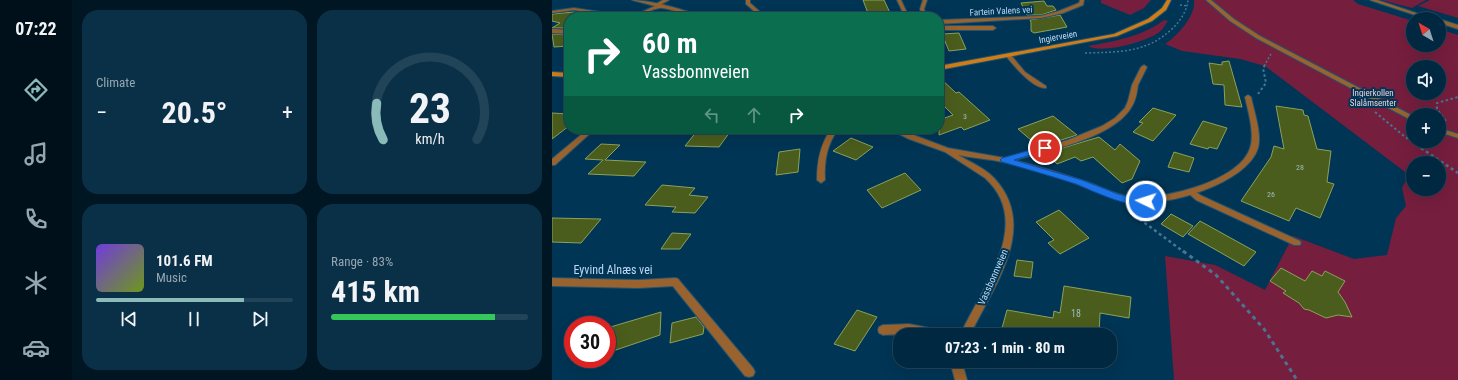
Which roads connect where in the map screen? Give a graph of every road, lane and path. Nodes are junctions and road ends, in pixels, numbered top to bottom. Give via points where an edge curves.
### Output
1 (634, 0) edge
2 (667, 0) edge
3 (748, 0) edge
4 (899, 0) edge
5 (924, 0) edge
6 (1082, 0) edge
7 (1169, 0) edge
8 (1208, 0) edge
9 (1372, 0) edge
10 (1180, 5) dead end
11 (658, 6) junction
12 (1187, 6) dead end
13 (552, 12) edge
14 (598, 12) edge
15 (644, 12) edge
16 (679, 12) edge
17 (756, 12) edge
18 (905, 12) edge
19 (923, 12) edge
20 (1410, 12) edge
21 (944, 22) edge
22 (1446, 24) edge
23 (944, 28) edge
24 (993, 28) dead end
25 (1458, 28) edge
26 (552, 31) edge
27 (564, 32) edge
28 (1275, 47) junction
29 (1008, 55) junction
30 (944, 67) edge
31 (1144, 67) dead end
32 (552, 74) edge
33 (564, 75) edge
34 (1044, 87) dead end
35 (1248, 97) joint
36 (1458, 97) edge
37 (1437, 108) edge
38 (1373, 110) dead end
39 (1406, 115) edge
40 (1446, 133) edge
41 (586, 134) edge
42 (832, 134) edge
43 (905, 134) edge
44 (1458, 136) edge
45 (946, 150) junction
46 (1005, 160) junction
47 (552, 163) edge
48 (1458, 173) edge
49 (821, 180) dead end
50 (1191, 192) junction
51 (1116, 197) junction
52 (1297, 243) dead end
53 (552, 282) edge
54 (969, 328) edge
55 (883, 330) dead end
56 (893, 330) edge
57 (958, 368) edge
58 (749, 372) dead end
59 (961, 380) edge
60 (1297, 380) edge

1 - 11 street
2 - 11 street
3 - 17 street
4 - 18 street
5 - 19 street
6 - 21 street, Fartein Valens vei via 1081,4 1075,7 1041,17
7 - 29 main road, Ingierveien via 1158,14 1129,30 1098,39
8 - 28 street via 1229,18
9 - 20 street
10 - 12 path
11 - 15 street
11 - 16 street
13 - 14 street via 574,8
22 - 25 street
23 - 24 street, Fartein Valens vei
26 - 27 street
28 - 35 path via 1263,68 1266,83 1259,94
28 - 39 street
29 - 30 main road, Ingierveien
29 - 34 street via 1023,73
31 - 46 street, Vassbonnveien via 1128,108 1120,117 1103,128 1073,141
32 - 33 main road
35 - 50 street, Vassbonnveien via 1253,122 1254,149 1244,165 1231,176
36 - 37 path via 1437,103
38 - 48 path via 1404,136
40 - 44 street
41 - 47 street
42 - 49 street via 823,148
43 - 45 street, Vassbonnveien
45 - 46 street, Vassbonnveien
45 - 54 street, Vassbonnveien via 991,180 1004,196 1009,210 1011,228 1004,256
46 - 51 street, Vassbonnveien via 1079,182
50 - 51 street, Vassbonnveien via 1158,200 1135,201
50 - 52 street
51 - 60 path via 1124,208 1216,275 1264,329
53 - 58 street, Eyvind Alnæs vei via 675,282
55 - 56 street
57 - 59 street

